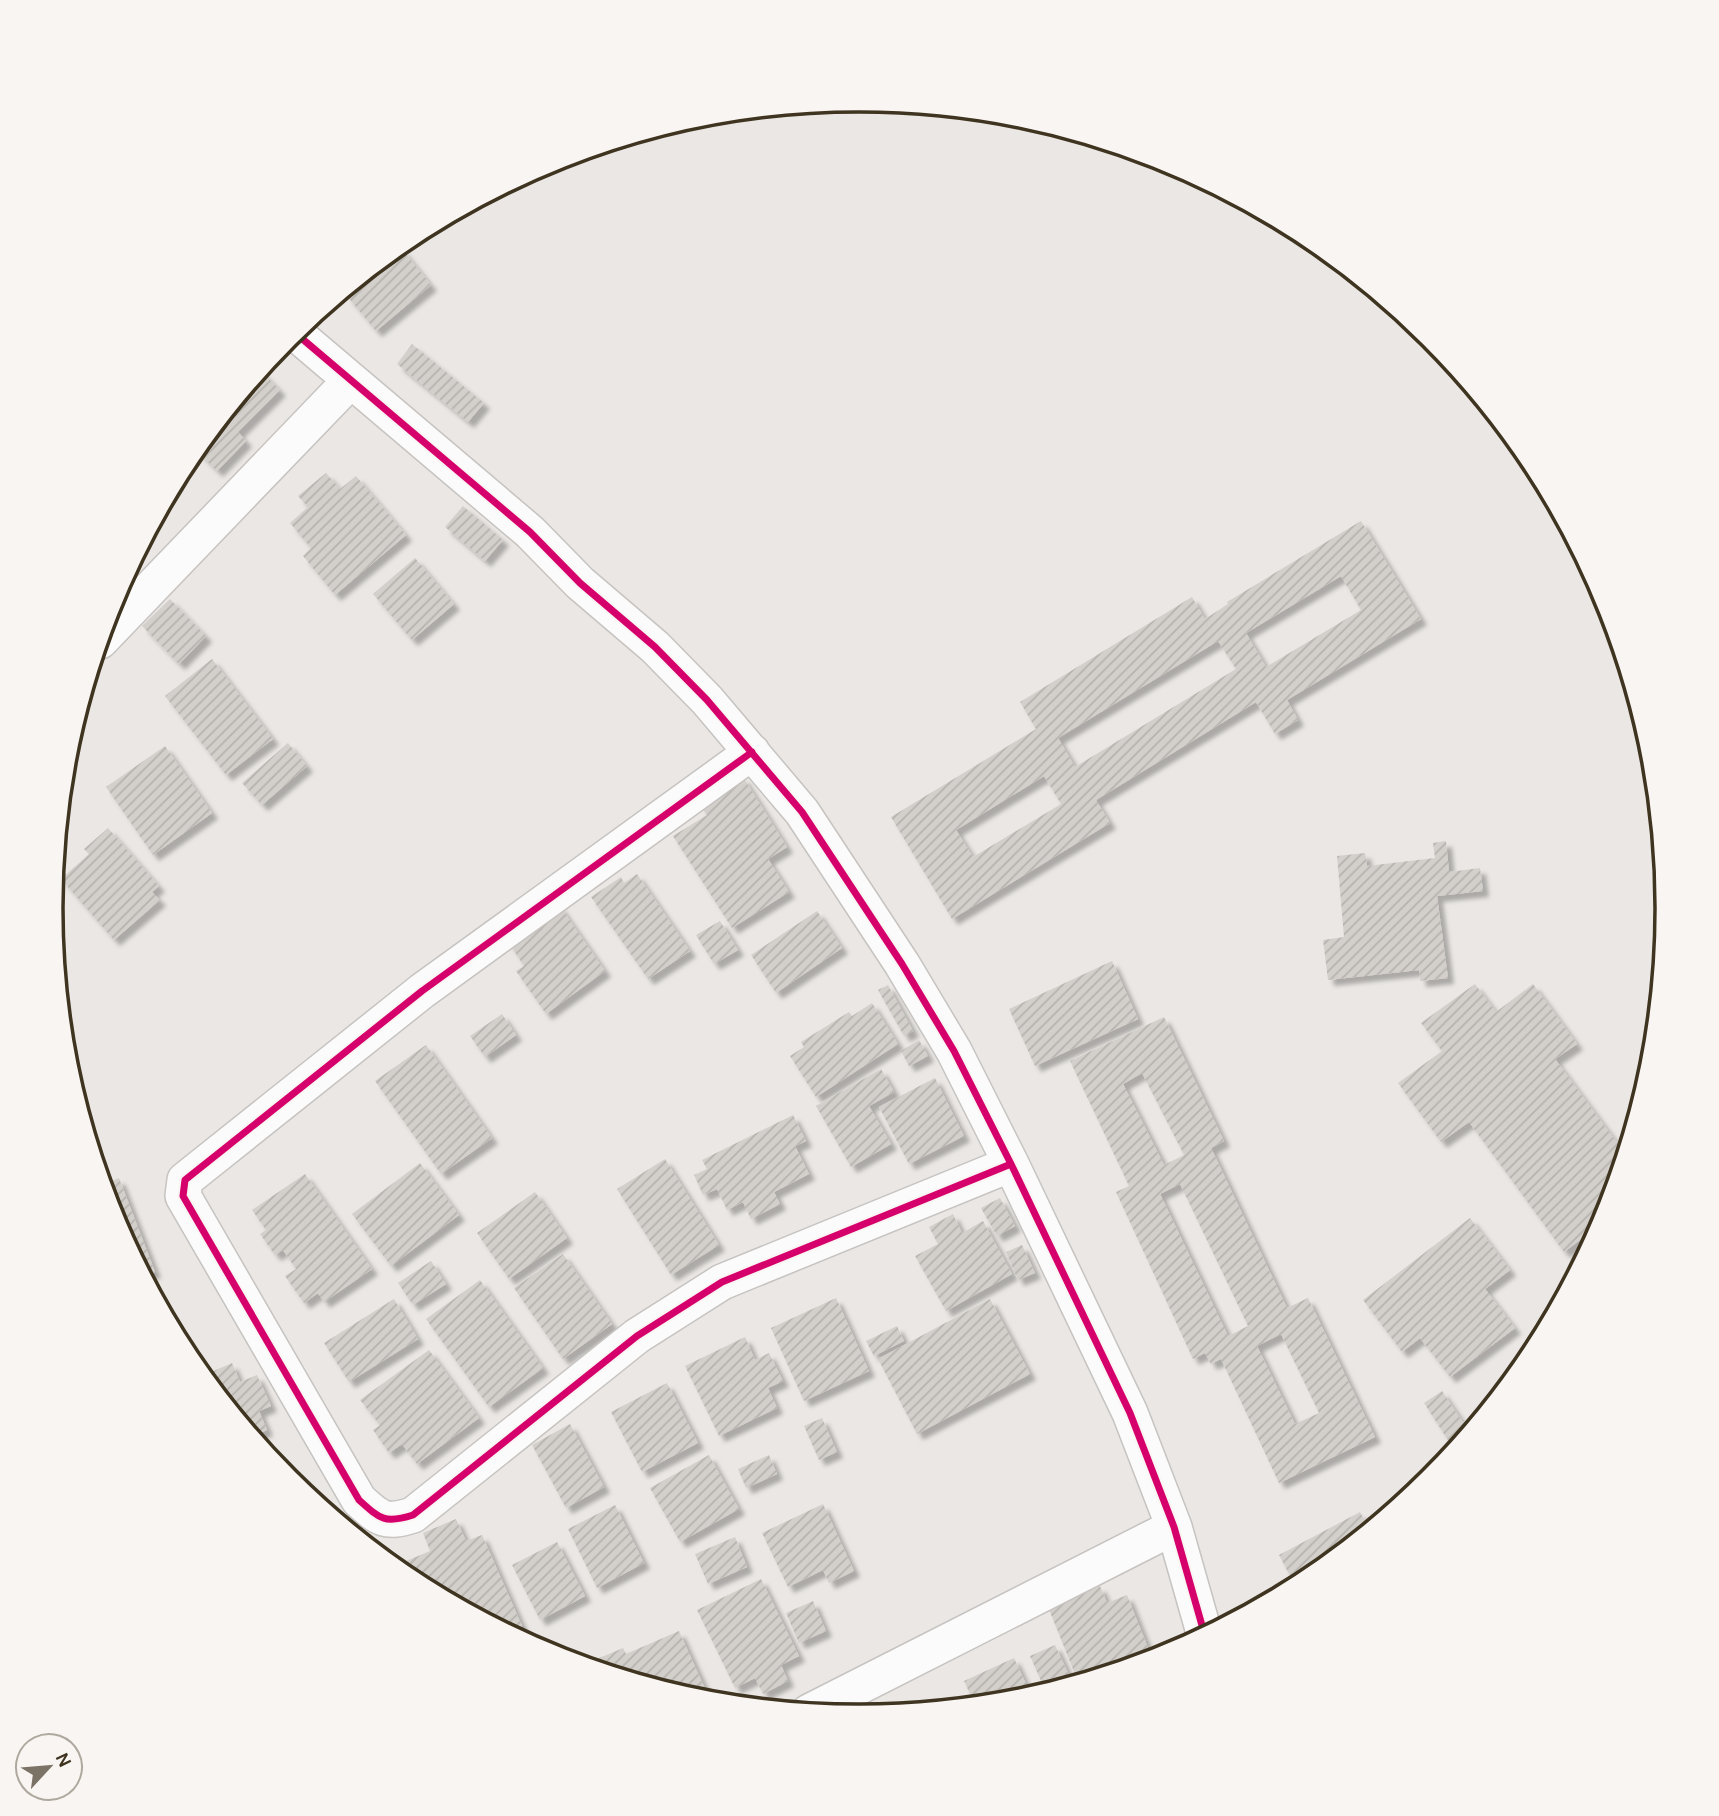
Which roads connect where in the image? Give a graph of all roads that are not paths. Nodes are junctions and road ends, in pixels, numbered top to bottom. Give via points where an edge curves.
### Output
1 (302, 339) edge
2 (351, 380) junction
3 (116, 625) edge
4 (752, 752) junction
5 (1011, 1164) junction
6 (364, 1524) edge
7 (1174, 1527) junction
8 (1202, 1626) edge
9 (826, 1703) edge

1 - 2 street
2 - 3 street
2 - 4 street via 530,532 580,583 655,647
4 - 5 street via 802,812 902,964 954,1051
4 - 6 street via 422,991 185,1180 183,1196 359,1500
5 - 6 street via 722,1282 637,1336 413,1515
5 - 7 street via 1130,1413
7 - 8 street
7 - 9 street

